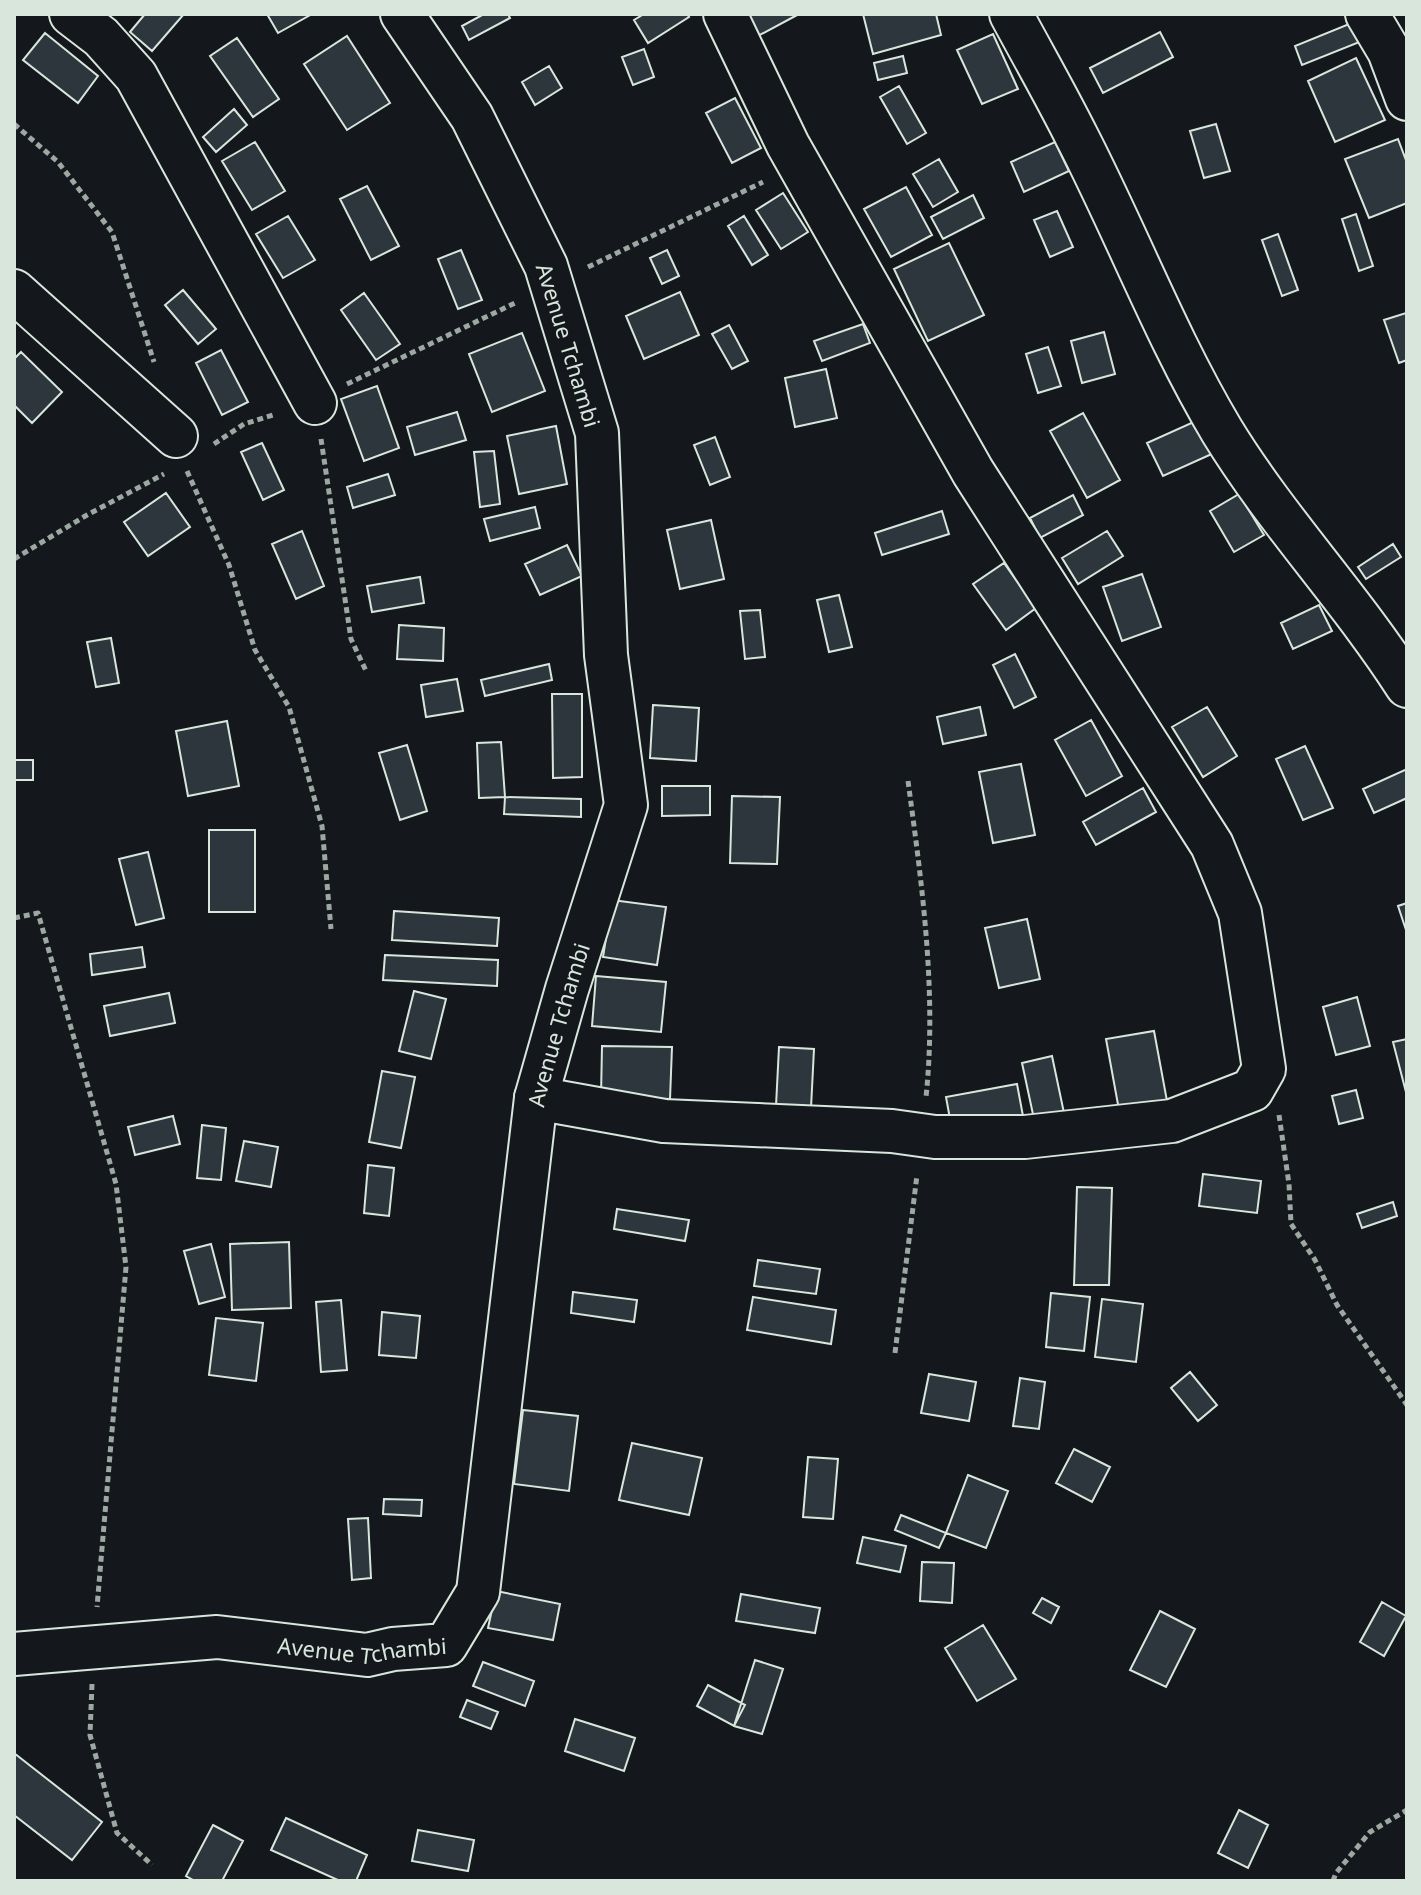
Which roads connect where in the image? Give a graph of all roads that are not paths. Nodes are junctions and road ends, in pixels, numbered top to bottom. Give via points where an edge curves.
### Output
1 (71, 14) edge
2 (402, 14) edge
3 (725, 14) edge
4 (1011, 14) edge
5 (1367, 14) edge
6 (1407, 99) edge
7 (14, 291) edge
8 (315, 403) road end
9 (180, 450) road end
10 (1407, 686) edge
11 (536, 1098) junction
12 (14, 1654) edge

1 - 8 street via 101,37 136,76
2 - 11 street, Avenue Tchambi via 472,117 546,266 597,433 606,655 626,805
3 - 11 street via 800,165 973,472 1212,845 1240,913 1264,1069 1252,1090 1172,1121 1025,1137 664,1121
4 - 10 street via 1223,431
5 - 6 street via 1389,51
7 - 9 street
11 - 12 street, Avenue Tchambi via 478,1592 446,1645 367,1655 217,1637

